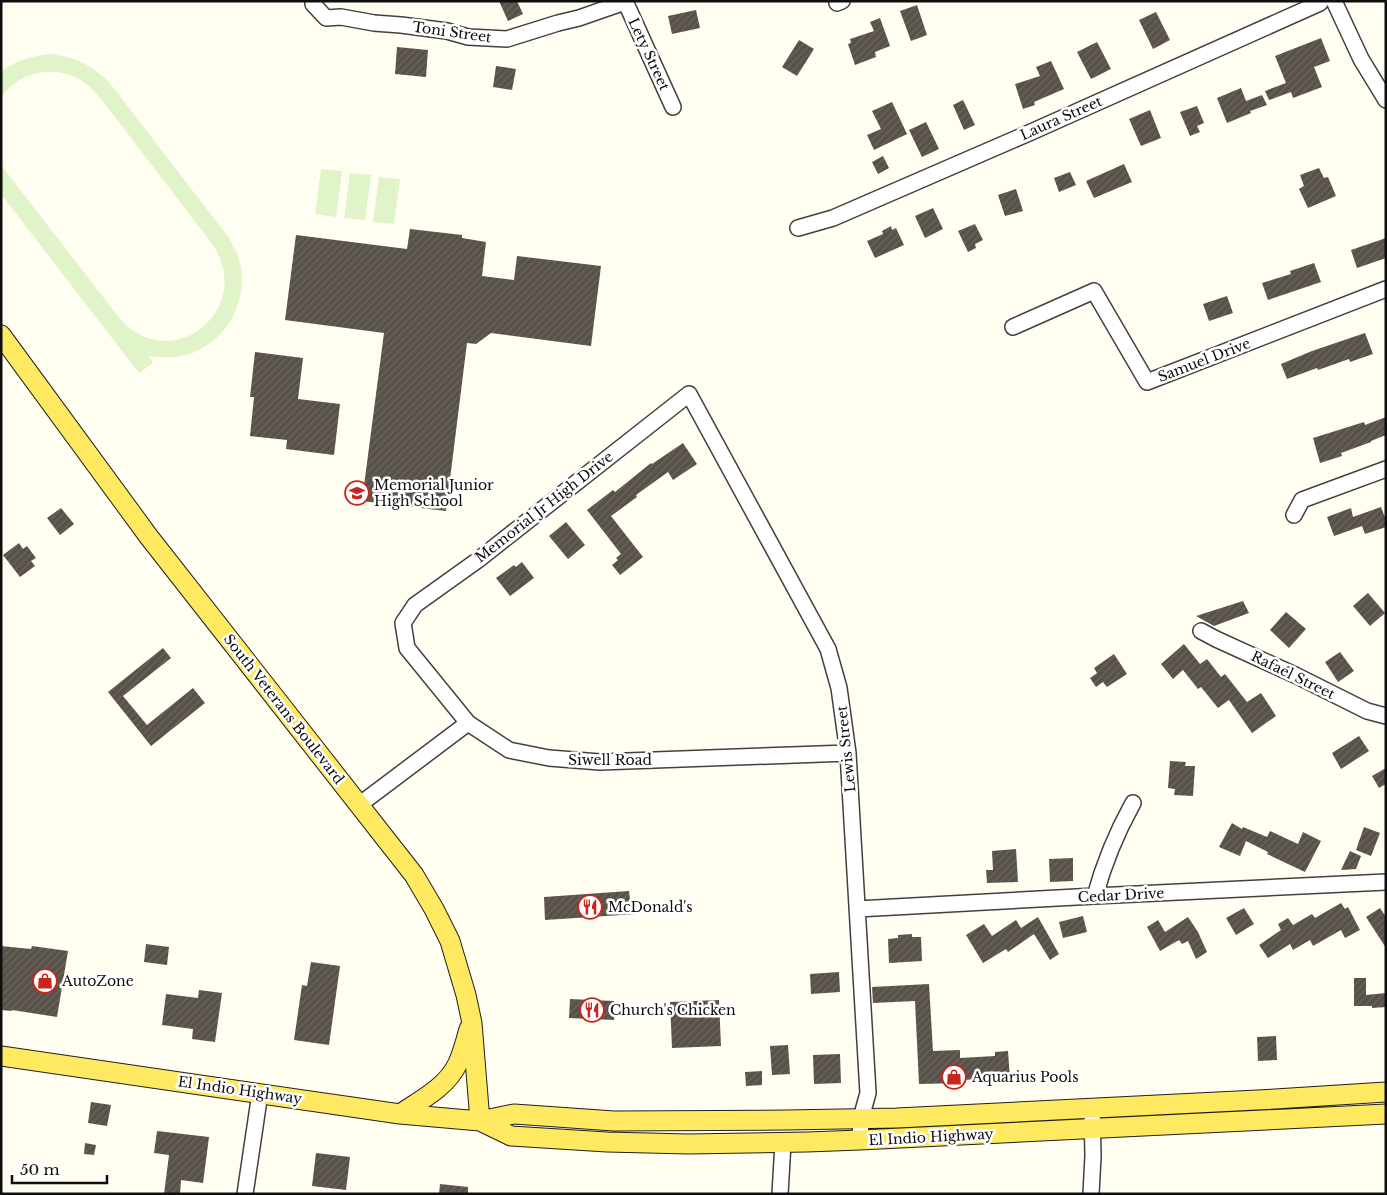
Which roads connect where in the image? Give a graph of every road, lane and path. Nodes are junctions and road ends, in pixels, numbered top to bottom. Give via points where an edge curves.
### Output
1 (313, 1) edge
2 (625, 1) edge
3 (1321, 1) edge
4 (1334, 1) edge
5 (1386, 100) edge
6 (674, 107) dead end
7 (798, 228) dead end
8 (1386, 289) edge
9 (1013, 327) dead end
10 (1, 335) edge
11 (689, 394) joint
12 (1386, 469) edge
13 (1294, 516) dead end
14 (403, 623) joint
15 (1201, 631) dead end
16 (1386, 716) edge
17 (468, 723) junction
18 (848, 753) junction
19 (1134, 803) dead end
20 (359, 806) junction
21 (1386, 882) edge
22 (1095, 896) junction
23 (857, 909) junction
24 (472, 1023) junction
25 (1, 1056) edge
26 (1386, 1092) edge
27 (260, 1093) junction
28 (1092, 1108) junction
29 (400, 1114) junction
30 (1386, 1114) edge
31 (861, 1118) junction
32 (480, 1121) junction
33 (1092, 1129) junction
34 (860, 1140) junction
35 (783, 1143) junction
36 (245, 1194) edge
37 (780, 1194) edge
38 (1091, 1194) edge

1 - 2 street, Toni Street via 326,18 341,17 447,31 468,37 506,39
2 - 6 street, Lety Street
3 - 7 street, Laura Street via 1011,141 833,218
4 - 5 street via 1361,59
8 - 9 street, Samuel Drive via 1146,382 1094,291
10 - 20 main road, South Veterans Boulevard via 149,537
11 - 14 street, Memorial Jr High Drive via 478,560 415,605
11 - 18 street, Lewis Street via 828,649 839,688
12 - 13 street via 1302,500
14 - 17 street, Siwell Road via 407,648
15 - 16 street, Rafaél Street via 1367,711
17 - 18 street, Siwell Road via 509,750 549,758 600,762
17 - 20 street
18 - 23 street, Lewis Street
19 - 22 street via 1106,861
20 - 24 main road, South Veterans Boulevard via 414,875 434,909 450,941
21 - 22 street, Cedar Drive
22 - 23 street, Cedar Drive
23 - 31 street, Lewis Street via 868,1093
24 - 29 main road via 458,1064 447,1079 430,1095
24 - 32 main road, South Veterans Boulevard
25 - 27 main road, El Indio Highway
26 - 28 main road, El Indio Highway
27 - 29 main road, El Indio Highway
27 - 36 street
28 - 31 main road, El Indio Highway
28 - 33 street
29 - 32 main road, El Indio Highway
30 - 33 main road, El Indio Highway
31 - 32 main road, El Indio Highway via 614,1121 514,1114
31 - 34 street, Lewis Street
32 - 35 main road, El Indio Highway via 511,1136 688,1144
33 - 34 main road, El Indio Highway
33 - 38 street
34 - 35 main road, El Indio Highway
35 - 37 street

